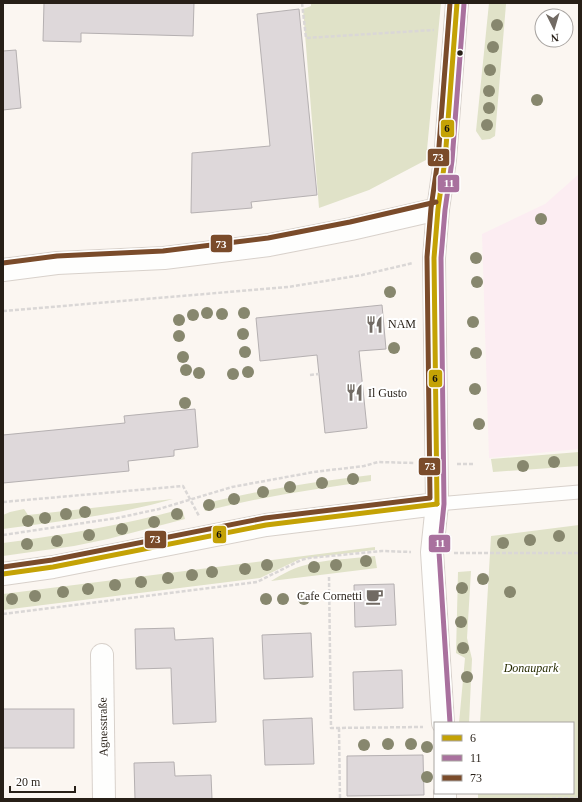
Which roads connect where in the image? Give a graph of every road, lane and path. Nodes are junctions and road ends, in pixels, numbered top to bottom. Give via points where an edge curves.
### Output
1 (302, 3) edge
2 (456, 3) edge
3 (454, 29) junction
4 (438, 209) junction
5 (434, 258) junction
6 (3, 270) edge
7 (3, 311) edge
8 (319, 374) dead end
9 (310, 375) dead end
10 (437, 463) junction
11 (579, 492) edge
12 (190, 499) junction
13 (3, 502) edge
14 (437, 504) junction
15 (3, 535) edge
16 (210, 536) junction
17 (432, 552) junction
18 (579, 553) edge
19 (3, 574) edge
20 (329, 577) dead end
21 (3, 614) edge
22 (102, 655) dead end
23 (436, 722) edge
24 (434, 725) edge
25 (339, 728) junction
26 (579, 798) edge
27 (104, 799) edge
28 (340, 799) edge
29 (516, 799) edge

1 - 3 path via 306,38
2 - 3 street
3 - 4 street via 445,160
4 - 5 street
4 - 6 street via 269,245 164,258 57,263
5 - 7 path via 362,275 288,286
5 - 10 street
8 - 9 path
10 - 12 path via 378,462 232,487
10 - 14 street
11 - 14 lane
12 - 13 path via 183,486
12 - 15 path via 117,518
12 - 16 path
14 - 16 street via 266,525
14 - 17 street
16 - 19 street via 53,567
17 - 18 path
17 - 21 path via 382,552 309,558 256,582
17 - 23 street
20 - 25 path via 331,728
22 - 27 street, Agnesstraße
24 - 25 path
25 - 28 path
26 - 29 path

